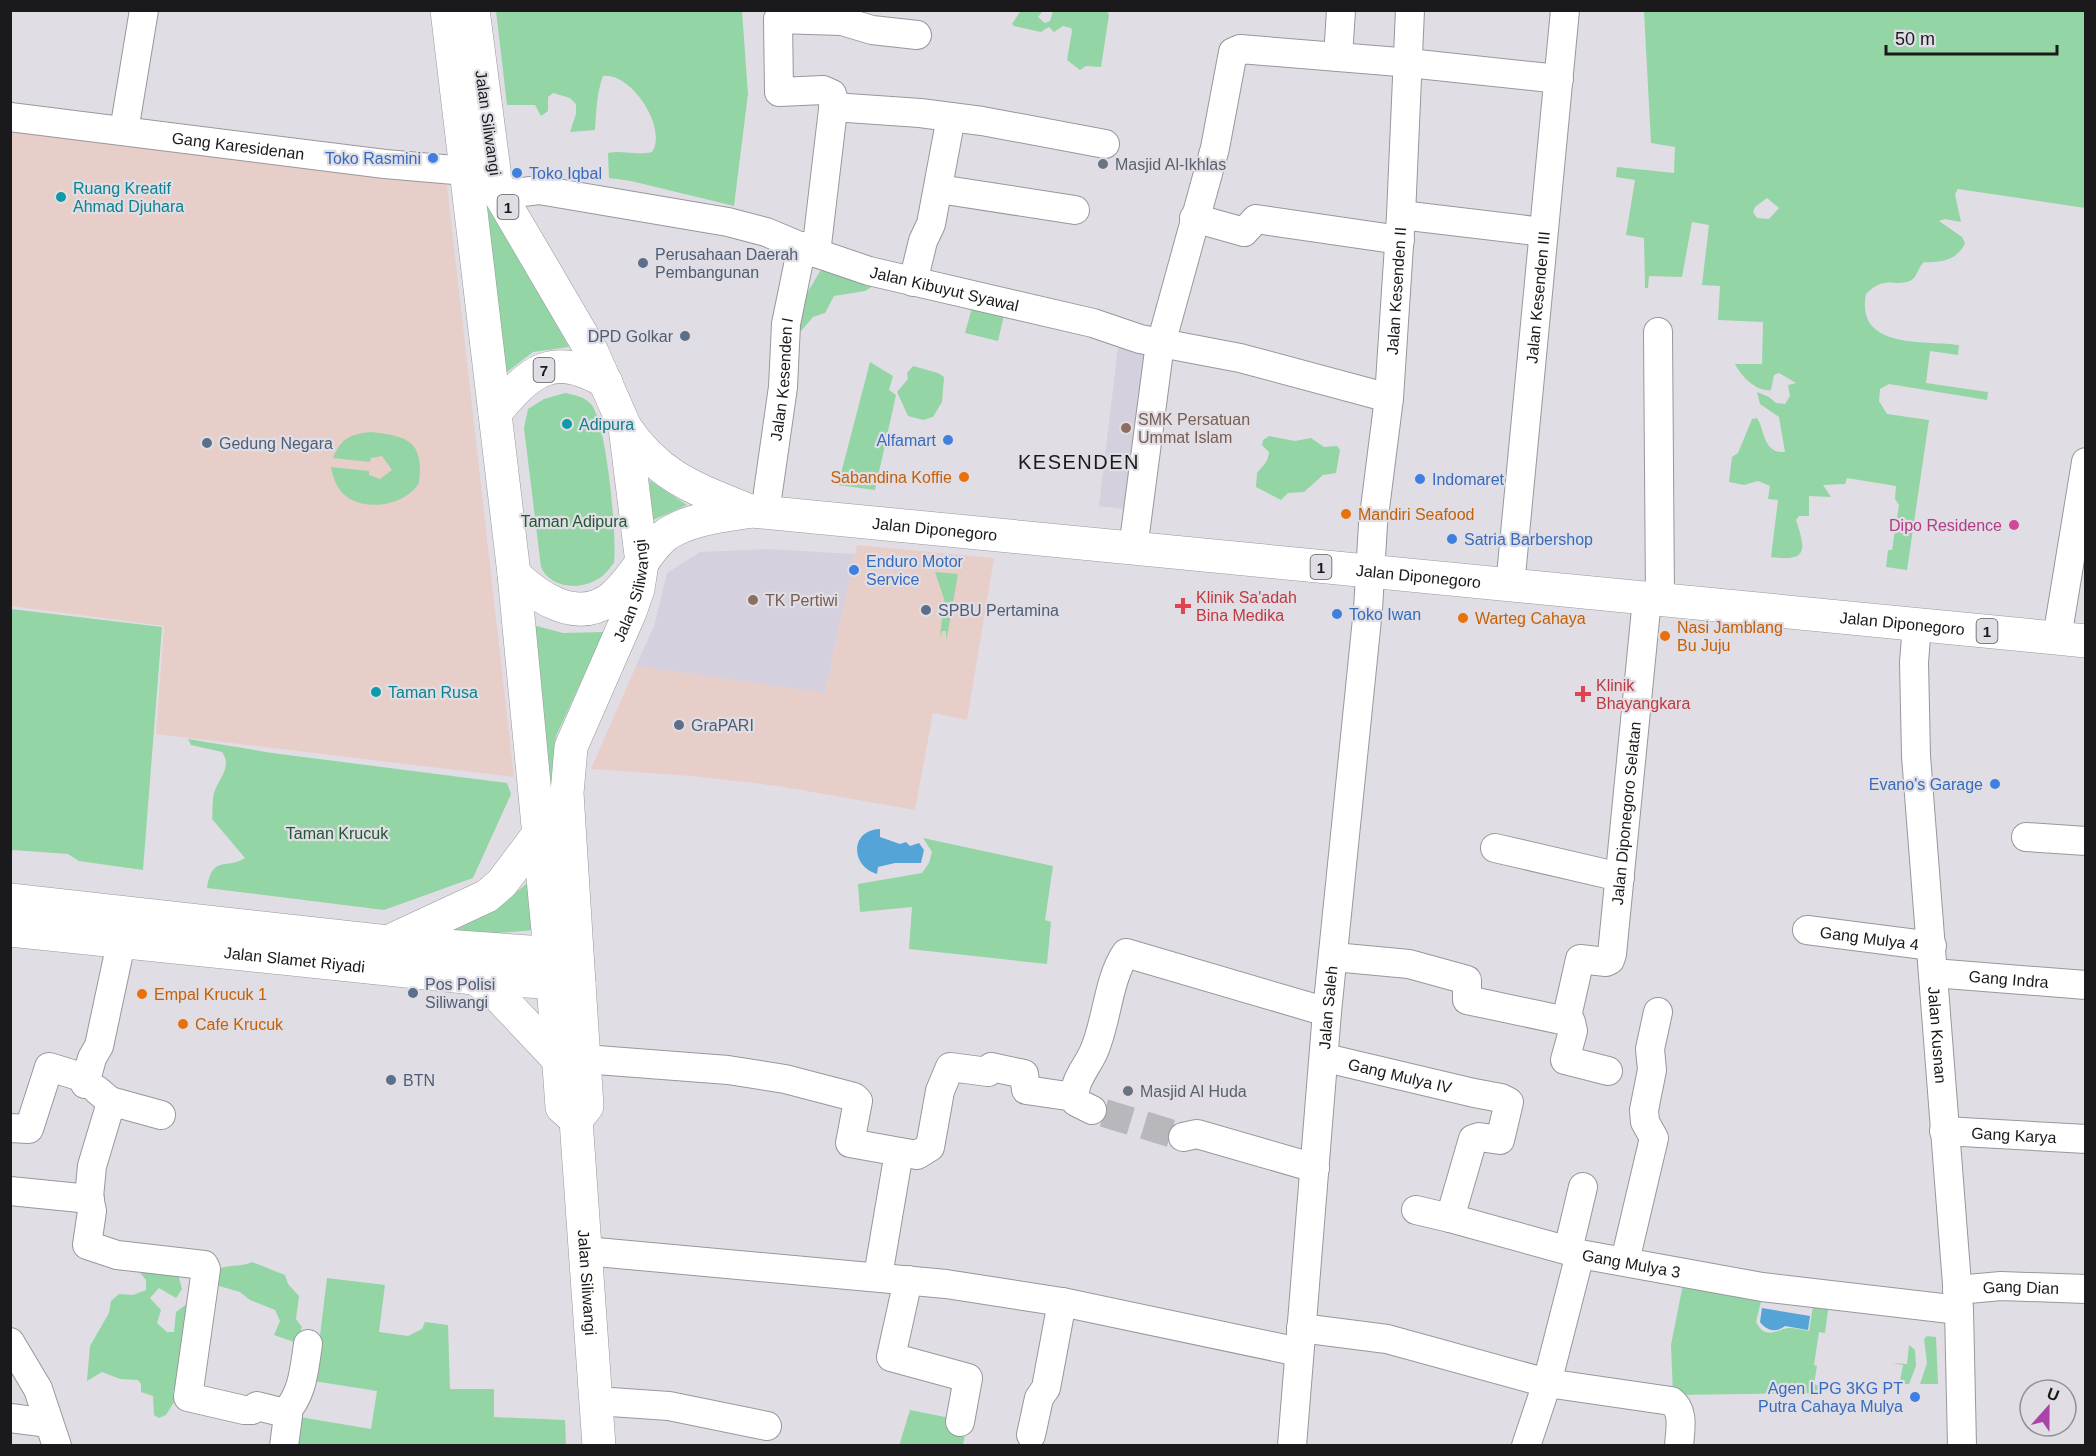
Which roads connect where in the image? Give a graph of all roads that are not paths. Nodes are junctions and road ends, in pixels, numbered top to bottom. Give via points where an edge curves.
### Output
1 (144, 10) edge
2 (447, 10) edge
3 (473, 10) edge
4 (1341, 10) edge
5 (1410, 10) edge
6 (1565, 10) edge
7 (778, 15) edge
8 (844, 16) edge
9 (917, 35) dead end
10 (1338, 57) junction
11 (1407, 63) junction
12 (1559, 79) junction
13 (833, 107) junction
14 (10, 117) edge
15 (951, 117) junction
16 (124, 131) junction
17 (1106, 144) dead end
18 (466, 171) junction
19 (939, 189) junction
20 (500, 195) junction
21 (1075, 210) dead end
22 (1194, 218) junction
23 (1401, 228) junction
24 (1543, 232) junction
25 (809, 250) junction
26 (913, 282) junction
27 (1658, 332) dead end
28 (1162, 344) junction
29 (606, 382) junction
30 (1389, 398) junction
31 (495, 413) junction
32 (625, 427) junction
33 (2085, 462) edge
34 (758, 512) junction
35 (1133, 549) junction
36 (642, 563) junction
37 (1369, 572) junction
38 (514, 574) junction
39 (1510, 586) junction
40 (1654, 599) junction
41 (1917, 625) junction
42 (2071, 639) edge
43 (538, 835) junction
44 (2026, 837) dead end
45 (2085, 841) edge
46 (1495, 848) dead end
47 (1620, 877) junction
48 (10, 900) edge
49 (10, 930) edge
50 (1807, 930) dead end
51 (388, 942) junction
52 (121, 943) junction
53 (1334, 957) junction
54 (1933, 959) junction
55 (565, 969) junction
56 (474, 978) junction
57 (2085, 985) edge
58 (1327, 1012) junction
59 (1658, 1012) dead end
60 (1566, 1021) junction
61 (1326, 1058) junction
62 (571, 1059) junction
63 (1608, 1071) dead end
64 (94, 1088) junction
65 (161, 1115) dead end
66 (10, 1128) edge
67 (1944, 1131) junction
68 (1183, 1137) tunnel mouth
69 (2085, 1139) edge
70 (899, 1152) junction
71 (1315, 1168) junction
72 (1583, 1187) dead end
73 (10, 1191) edge
74 (90, 1199) junction
75 (1416, 1210) dead end
76 (1450, 1218) junction
77 (585, 1251) junction
78 (1574, 1252) junction
79 (1624, 1261) junction
80 (878, 1276) junction
81 (908, 1280) junction
82 (2085, 1289) edge
83 (1062, 1302) junction
84 (1949, 1305) junction
85 (1300, 1340) junction
86 (10, 1342) edge
87 (308, 1344) dead end
88 (1547, 1383) junction
89 (596, 1401) junction
90 (285, 1413) junction
91 (10, 1418) edge
92 (960, 1422) dead end
93 (767, 1426) dead end
94 (53, 1434) edge
95 (1031, 1435) dead end
96 (284, 1446) edge
97 (599, 1446) edge
98 (1293, 1446) edge
99 (1526, 1446) edge
100 (1679, 1446) edge
101 (1962, 1446) edge

1 - 16 street
2 - 18 main road, Jalan Siliwangi
3 - 20 main road, Jalan Siliwangi / 1 via 492,161
4 - 10 street
5 - 11 street, Jalan Kesenden II
6 - 12 street, Jalan Kesenden III
7 - 8 street
7 - 13 street via 779,92 828,92 832,94
8 - 9 street via 872,30
10 - 11 street
10 - 22 street via 1240,49 1233,52 1221,121
11 - 12 street
11 - 23 street, Jalan Kesenden II
12 - 24 street, Jalan Kesenden III
13 - 15 street
13 - 25 street, Jalan Kesenden I
14 - 16 street, Gang Karesidenan
15 - 17 street
15 - 19 street
16 - 18 street, Gang Karesidenan
18 - 31 main road, Jalan Siliwangi
19 - 21 street
19 - 26 street
20 - 25 street, Jalan Kibuyut Syawal via 539,190 728,222
20 - 29 main road, Jalan Siliwangi / 1
22 - 23 street via 1244,232 1256,219
22 - 28 street
23 - 24 street
23 - 30 street, Jalan Kesenden II
24 - 39 street, Jalan Kesenden III
25 - 26 street, Jalan Kibuyut Syawal
25 - 34 street, Jalan Kesenden I via 786,324 783,387
26 - 28 street, Jalan Kibuyut Syawal via 1093,323
27 - 40 street, Jalan Diponegoro Selatan
28 - 30 street, Jalan Kibuyut Syawal via 1240,358
28 - 35 street
29 - 31 main road, 7 via 571,366 550,367 522,383
29 - 32 main road, Jalan Siliwangi / 1
30 - 37 street, Jalan Kesenden II
31 - 38 main road, Jalan Siliwangi
32 - 34 main road, 1 via 654,463 672,475
32 - 36 main road, Jalan Siliwangi / 1
33 - 42 street
34 - 35 main road, Jalan Diponegoro / 1
34 - 36 main road, 1 via 688,524 667,535
35 - 37 main road, Jalan Diponegoro / 1
36 - 38 main road, 1 via 615,594 591,608 572,608 540,597
36 - 55 main road, Jalan Siliwangi via 630,612 571,747
37 - 39 main road, Jalan Diponegoro / 1
37 - 53 street, Jalan Saleh
38 - 43 main road, Jalan Siliwangi
39 - 40 main road, Jalan Diponegoro / 1
40 - 41 main road, Jalan Diponegoro / 1
40 - 47 street, Jalan Diponegoro Selatan
41 - 42 main road, Jalan Diponegoro / 1
41 - 54 street, Jalan Kusnan via 1916,756
43 - 51 main road via 502,883 487,896
43 - 55 main road, Jalan Siliwangi
44 - 45 street
46 - 47 street
47 - 60 street, Jalan Diponegoro Selatan via 1610,960 1582,958 1579,962
48 - 51 main road, Jalan Slamet Riyadi
49 - 52 main road, Jalan Slamet Riyadi
50 - 54 street, Gang Mulya 4
51 - 55 main road, Jalan Slamet Riyadi
52 - 56 main road, Jalan Slamet Riyadi
52 - 64 street
53 - 58 street, Jalan Saleh
53 - 60 street via 1408,964 1467,980 1467,1000
54 - 57 street, Gang Indra
54 - 67 street, Jalan Kusnan
55 - 56 main road, Jalan Slamet Riyadi
55 - 62 main road, Jalan Siliwangi
56 - 62 main road
58 - 61 street, Jalan Saleh
58 - 70 street via 1126,953 1094,1052 1082,1072 1088,1111 1026,1090 1024,1074 991,1067 988,1072 950,1067 940,1091 928,1149 916,1155
59 - 79 street via 1644,1110 1645,1122 1654,1138
60 - 63 street via 1573,1025 1573,1031 1565,1060
61 - 71 street, Jalan Saleh
61 - 76 street, Gang Mulya IV via 1509,1102 1500,1140 1473,1139
62 - 70 street via 728,1070 785,1079 854,1097 858,1101 850,1143
62 - 77 main road, Jalan Siliwangi via 562,1107 576,1120
64 - 65 street
64 - 66 street via 49,1067 29,1129
64 - 74 street
67 - 69 street, Gang Karya
67 - 84 street, Jalan Kusnan
68 - 71 street via 1197,1134
70 - 80 street
71 - 85 street, Jalan Saleh
72 - 78 street
73 - 74 street
74 - 90 street via 89,1246 117,1255 205,1266 188,1397 244,1410 257,1406
75 - 76 street
76 - 78 street
77 - 80 street
77 - 89 main road, Jalan Siliwangi
78 - 79 street, Gang Mulya 3
78 - 88 street, Gang Mulya 3
79 - 84 street, Gang Mulya 3 via 1762,1287
80 - 81 street
81 - 83 street
81 - 92 street via 891,1357 980,1381
82 - 84 street, Gang Dian via 2001,1286
83 - 85 street
83 - 95 street via 1046,1388 1039,1398
84 - 101 street, Jalan Kusnan
85 - 88 street via 1387,1339
85 - 98 street, Jalan Saleh
86 - 94 street via 33,1378
87 - 90 street via 298,1395
88 - 99 street, Gang Mulya 3
88 - 100 street via 1671,1401 1680,1413
89 - 93 street via 669,1406
89 - 97 main road, Jalan Siliwangi
90 - 96 street via 288,1417
91 - 94 street

